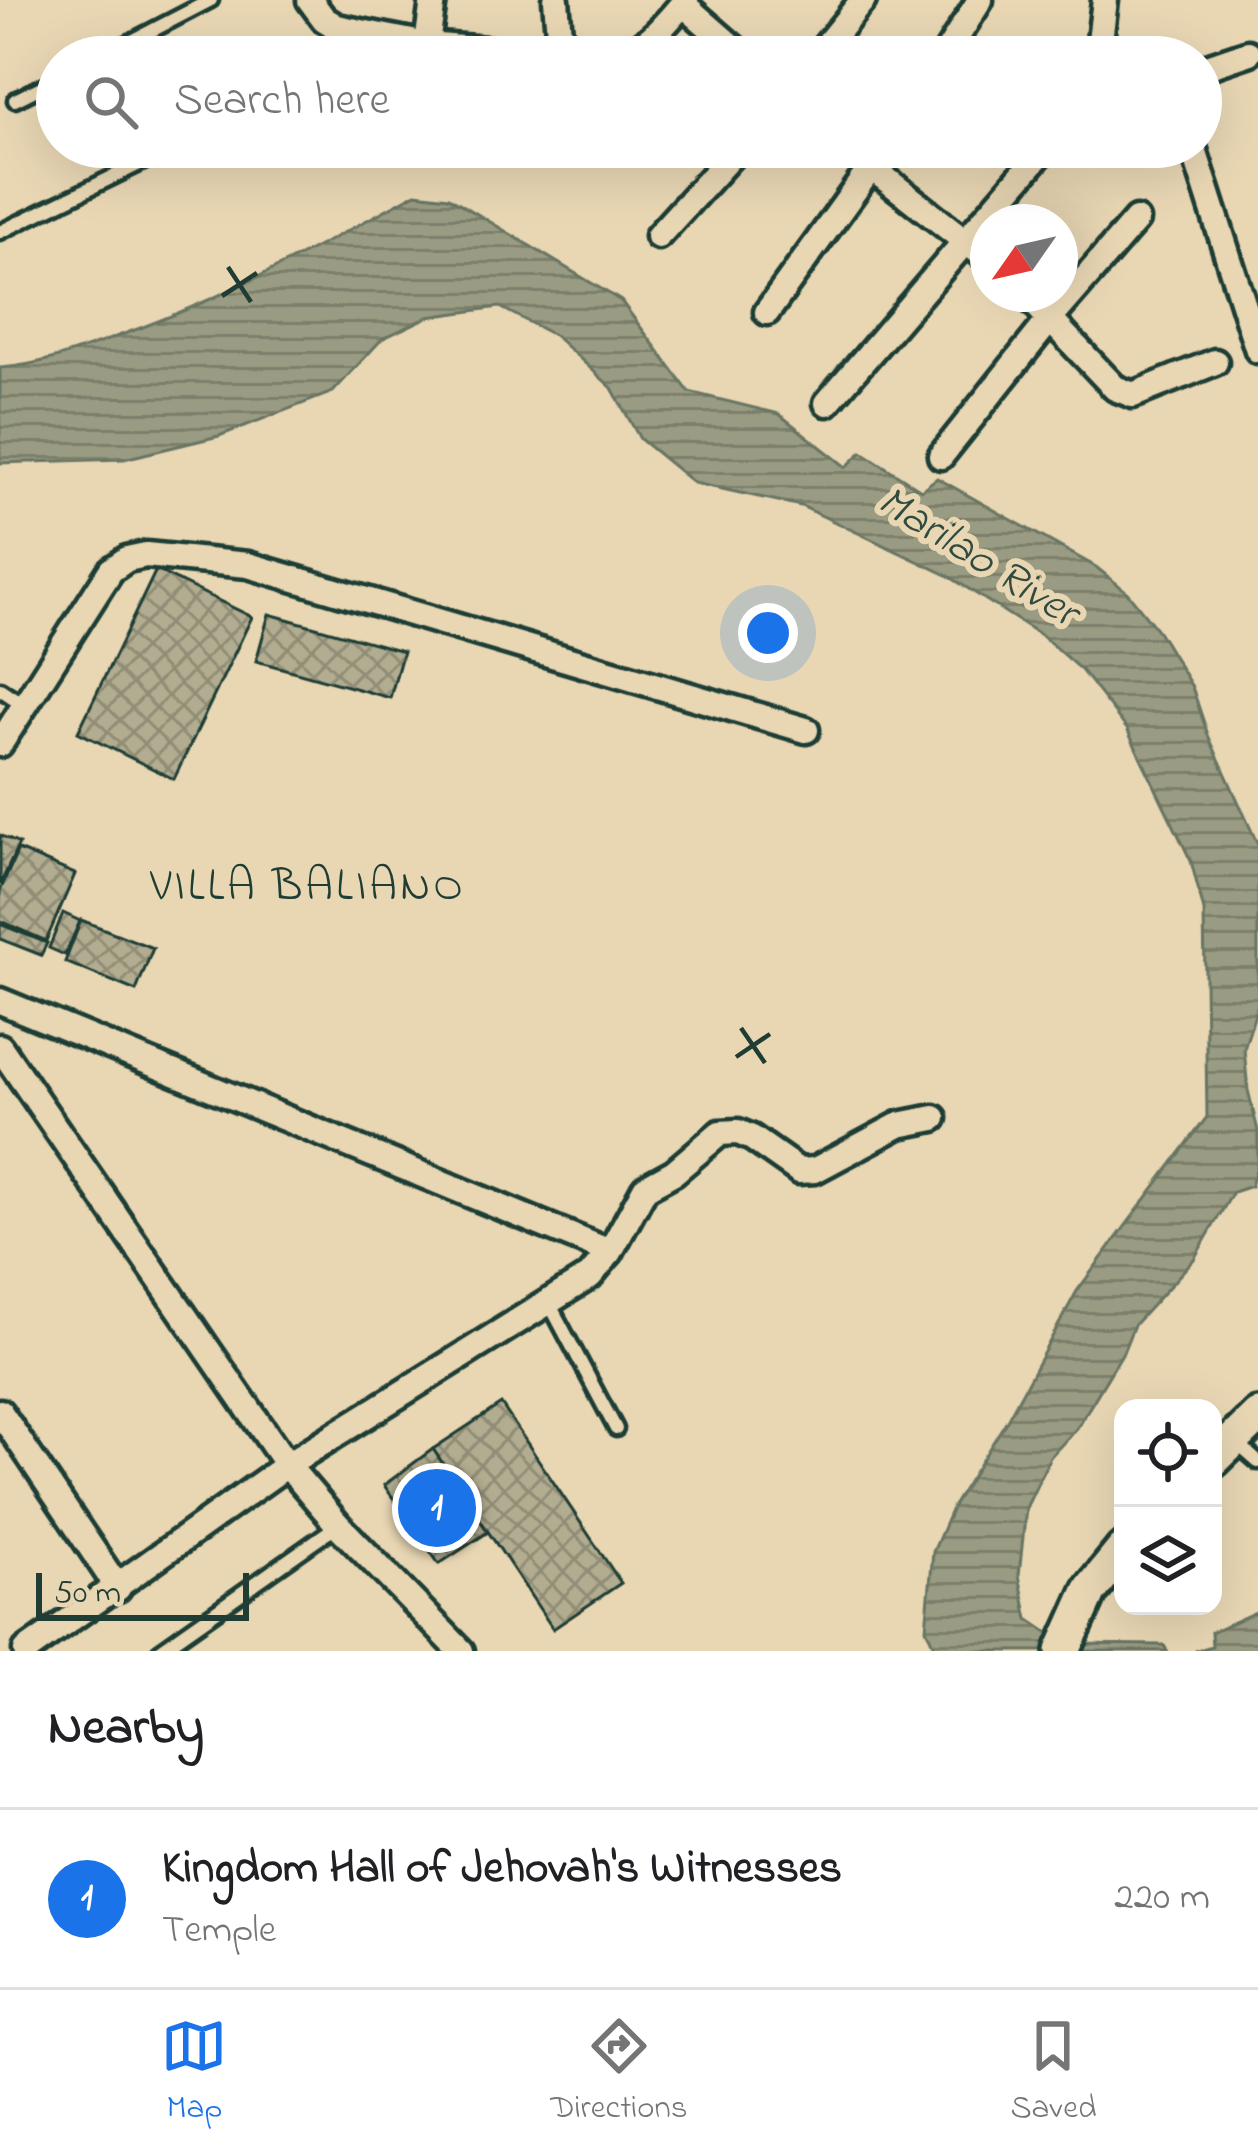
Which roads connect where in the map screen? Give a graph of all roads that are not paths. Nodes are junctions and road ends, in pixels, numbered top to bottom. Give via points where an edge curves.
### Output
1 (211, 0) edge
2 (310, 0) edge
3 (434, 0) edge
4 (556, 0) edge
5 (863, 0) edge
6 (980, 0) edge
7 (1105, 0) edge
8 (685, 2) edge
9 (338, 27) junction
10 (141, 36) edge
11 (331, 36) edge
12 (383, 36) edge
13 (429, 36) edge
14 (562, 36) edge
15 (653, 36) edge
16 (721, 36) edge
17 (834, 36) edge
18 (957, 36) edge
19 (1101, 36) edge
20 (1248, 52) dead end
21 (1222, 61) edge
22 (36, 90) edge
23 (15, 100) dead end
24 (131, 168) edge
25 (720, 168) edge
26 (868, 168) edge
27 (873, 168) edge
28 (1028, 168) edge
29 (1200, 168) edge
30 (871, 171) junction
31 (1136, 220) dead end
32 (0, 232) edge
33 (658, 236) dead end
34 (966, 239) junction
35 (970, 243) edge
36 (767, 312) dead end
37 (1046, 312) edge
38 (1051, 317) junction
39 (1258, 350) edge
40 (1214, 362) dead end
41 (826, 403) dead end
42 (941, 456) dead end
43 (0, 689) edge
44 (26, 706) junction
45 (806, 730) dead end
46 (0, 744) edge
47 (0, 1001) edge
48 (0, 1047) edge
49 (934, 1118) dead end
50 (610, 1252) junction
51 (548, 1301) junction
52 (0, 1412) edge
53 (1258, 1416) edge
54 (616, 1429) dead end
55 (1235, 1454) edge
56 (287, 1465) junction
57 (338, 1526) junction
58 (1114, 1561) edge
59 (118, 1588) junction
60 (1066, 1640) edge
61 (26, 1651) edge
62 (159, 1651) edge
63 (461, 1651) edge

1 - 10 lane
2 - 9 street
3 - 13 street
4 - 14 street
5 - 17 street
6 - 18 street
7 - 19 street
8 - 15 street
8 - 16 street
9 - 11 lane
9 - 12 street
20 - 21 street
22 - 23 lane
24 - 32 lane
25 - 33 street
26 - 30 street
27 - 30 street
28 - 34 street
29 - 39 street
30 - 34 street
30 - 36 street
31 - 38 street
34 - 35 street
34 - 41 street
37 - 38 street
38 - 40 street via 1114,388 1133,395
38 - 42 street
43 - 44 lane
44 - 45 street via 111,570 146,555 248,565
44 - 46 street
47 - 50 street
48 - 56 street
49 - 50 street via 899,1125 799,1171 752,1138 720,1133 645,1188
50 - 51 street via 590,1276
51 - 54 lane
51 - 56 street
52 - 59 street
53 - 55 main road
56 - 57 street
56 - 59 street
57 - 62 lane
57 - 63 street
58 - 60 main road
59 - 61 street

